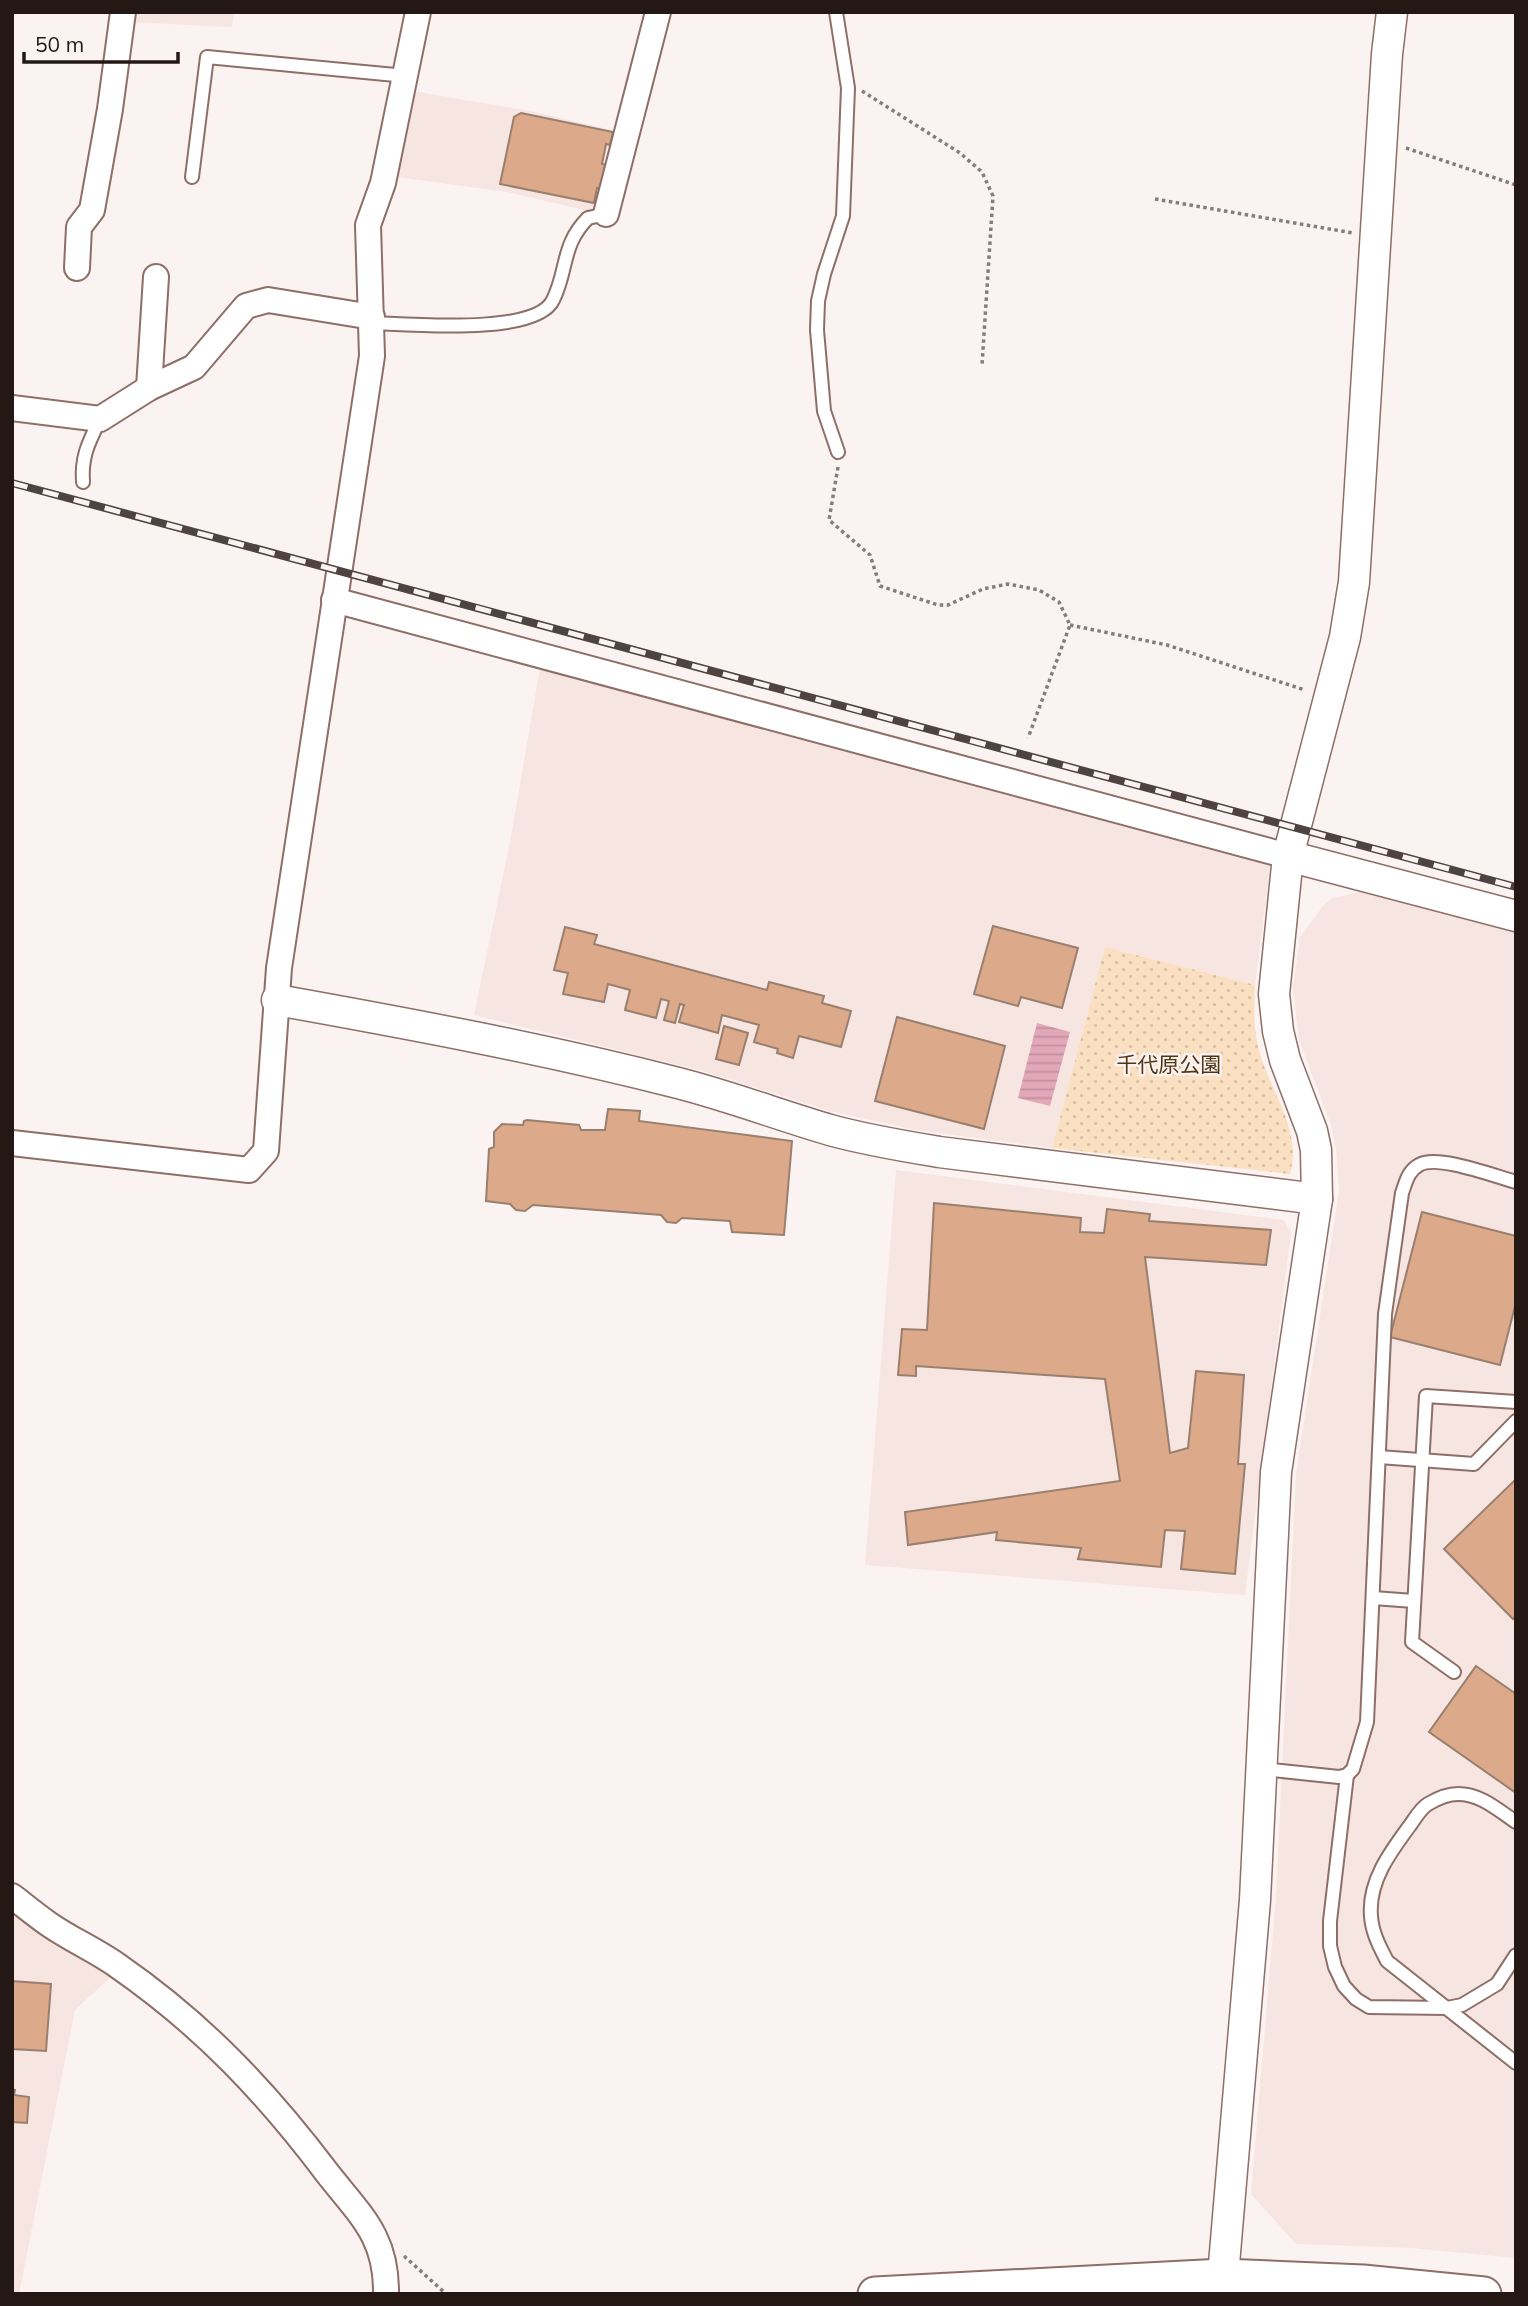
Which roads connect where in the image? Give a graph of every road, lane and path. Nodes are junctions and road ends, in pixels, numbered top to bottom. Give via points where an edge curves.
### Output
1 (123, 12) edge
2 (418, 12) edge
3 (658, 12) edge
4 (836, 12) edge
5 (1392, 12) edge
6 (405, 76) junction
7 (847, 81) junction
8 (1381, 139) junction
9 (192, 177) dead end
10 (1516, 185) edge
11 (1155, 199) dead end
12 (606, 214) joint
13 (1376, 237) junction
14 (77, 268) dead end
15 (156, 277) dead end
16 (372, 320) junction
17 (982, 365) dead end
18 (149, 388) junction
19 (12, 408) edge
20 (100, 419) junction
21 (838, 452) joint
22 (83, 482) dead end
23 (334, 600) junction
24 (1070, 625) junction
25 (1330, 698) junction
26 (1028, 738) dead end
27 (1288, 856) junction
28 (1516, 916) edge
29 (277, 1000) junction
30 (12, 1143) edge
31 (1516, 1182) edge
32 (1317, 1199) junction
33 (1516, 1402) edge
34 (1516, 1421) edge
35 (1379, 1457) junction
36 (1423, 1460) junction
37 (1373, 1598) junction
38 (1414, 1601) junction
39 (1454, 1672) dead end
40 (1262, 1769) junction
41 (1347, 1775) junction
42 (1516, 1822) edge
43 (12, 1896) edge
44 (1516, 1955) edge
45 (1447, 2008) junction
46 (1516, 2063) edge
47 (1223, 2276) junction
48 (386, 2294) edge
49 (875, 2294) edge
50 (1484, 2294) edge

1 - 14 street via 92,210 79,227
2 - 6 street
3 - 12 street
4 - 7 lane
5 - 8 street
6 - 9 lane via 207,57
6 - 16 street via 383,183 368,225
7 - 17 path via 982,172 993,196
7 - 21 lane via 843,216 824,274 817,330 824,411
8 - 10 path
8 - 13 street
11 - 13 path
12 - 16 lane via 588,218 570,239 553,302 544,311 479,327
13 - 25 street via 1354,582
15 - 18 street
16 - 18 street via 268,300 246,306 194,367
16 - 23 street via 372,356
18 - 20 street
19 - 20 street
20 - 22 lane via 82,465
21 - 24 path via 829,520 870,555 880,586 938,605 1008,584 1039,590 1059,602
23 - 27 street
23 - 29 street
24 - 25 path via 1191,652
24 - 26 path
25 - 27 street
27 - 28 street
27 - 32 street via 1275,1012 1286,1060 1312,1131
29 - 30 street via 267,1150 249,1170
29 - 32 street via 607,1065 890,1144
31 - 35 lane via 1439,1161 1411,1170 1402,1193 1385,1314
32 - 40 street via 1276,1472
33 - 36 lane via 1426,1396
34 - 36 lane via 1474,1464
35 - 36 lane
35 - 37 lane
36 - 38 lane
37 - 38 lane
37 - 41 lane via 1367,1722
38 - 39 lane via 1412,1642
40 - 41 lane
40 - 47 street
41 - 45 lane via 1330,1921 1335,1967 1344,1986 1369,2007
42 - 45 lane via 1477,1797 1444,1796 1425,1805 1380,1870 1371,1915 1376,1939 1387,1961
43 - 48 street via 50,1925 118,1965 226,2053 288,2121 375,2234 384,2257
44 - 45 lane via 1497,1984 1462,2005
45 - 46 lane
47 - 49 main road
47 - 50 main road via 1363,2282

